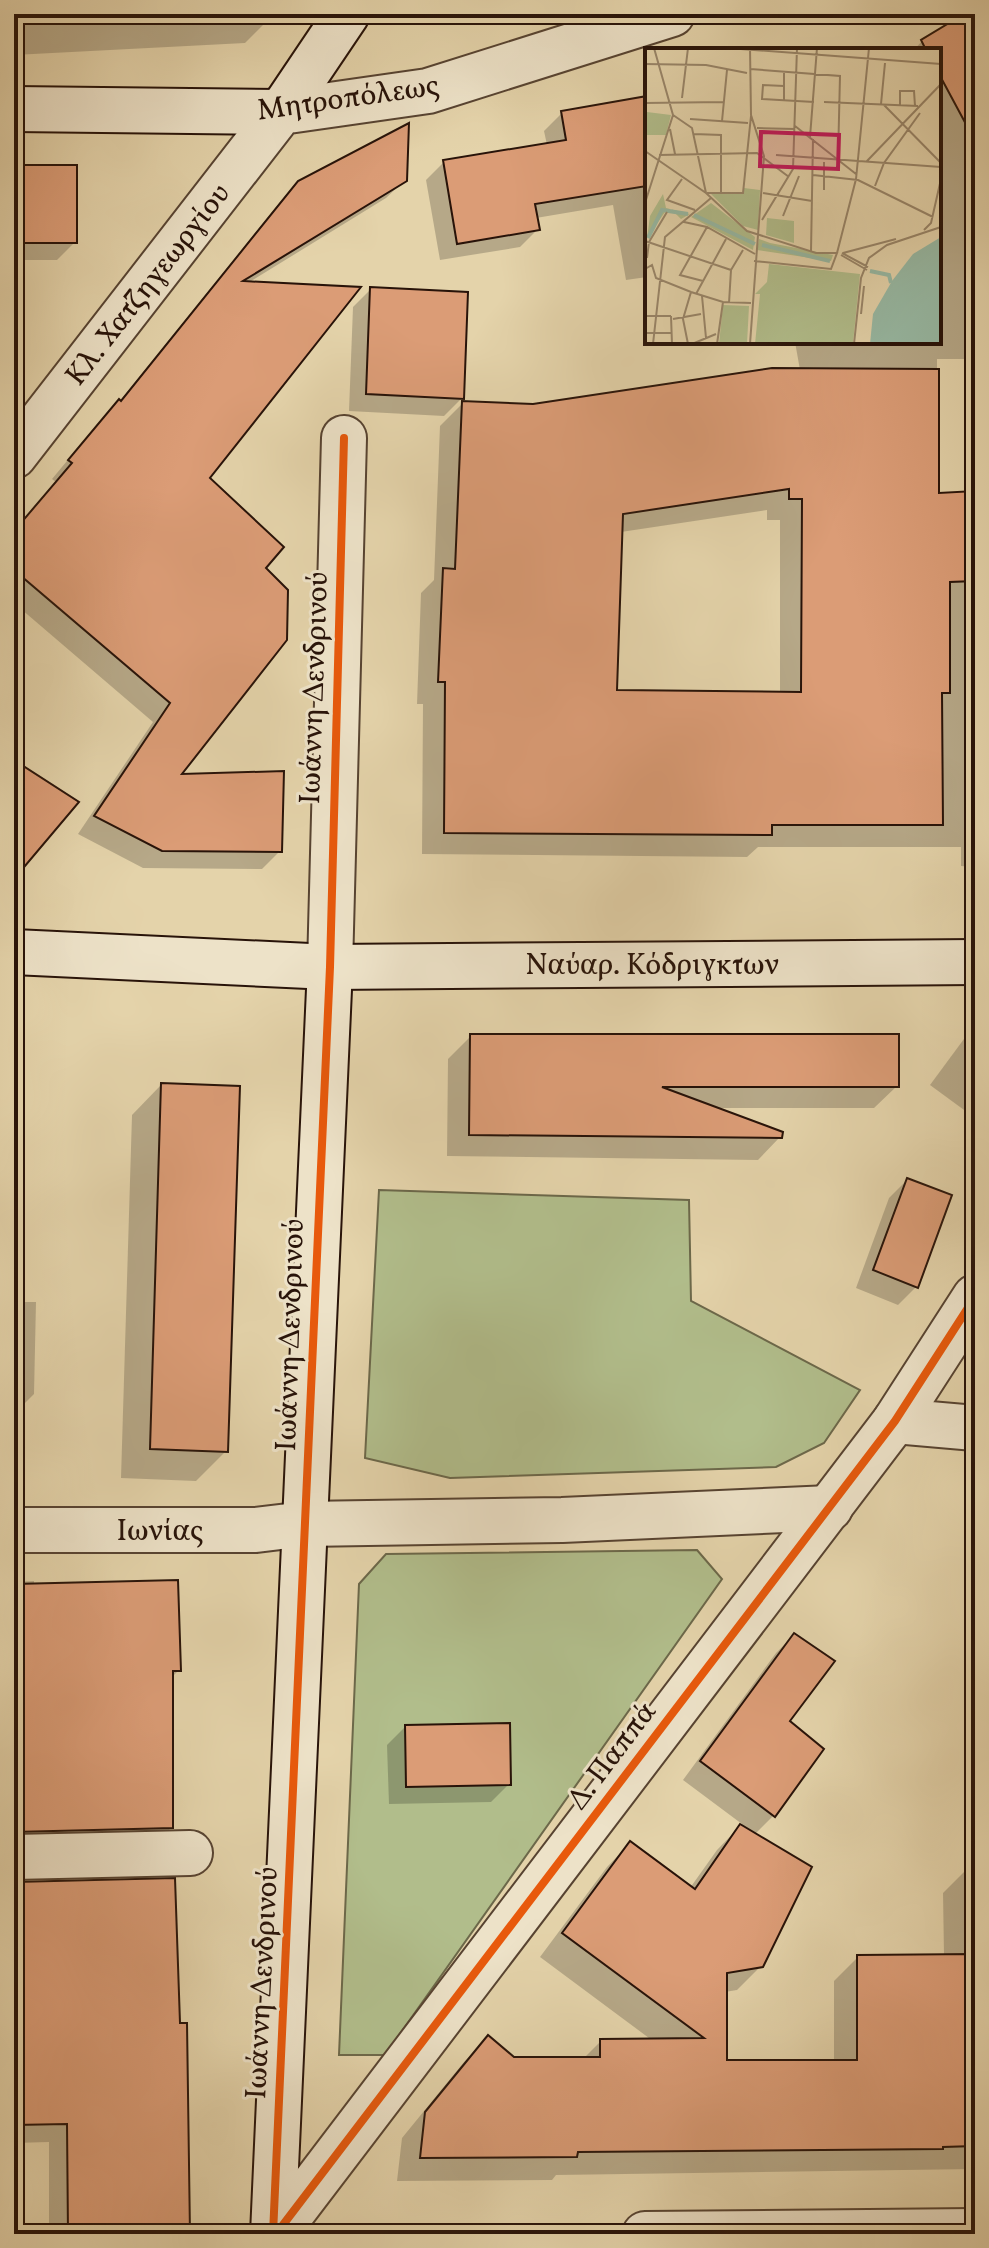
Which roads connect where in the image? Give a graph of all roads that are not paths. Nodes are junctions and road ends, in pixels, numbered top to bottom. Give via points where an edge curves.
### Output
1 (347, 14) edge
2 (672, 14) edge
3 (14, 109) edge
4 (281, 112) junction
5 (344, 438) dead end
6 (14, 456) edge
7 (14, 952) edge
8 (975, 962) edge
9 (330, 967) junction
10 (975, 1297) edge
11 (895, 1421) junction
12 (975, 1428) edge
13 (830, 1508) junction
14 (305, 1524) junction
15 (14, 1530) edge
16 (190, 1853) dead end
17 (14, 1857) edge
18 (975, 2231) edge
19 (274, 2234) edge
20 (645, 2234) edge

1 - 4 street
2 - 4 street, Μητροπόλεως via 428,91
3 - 4 street, Μητροπόλεως
4 - 6 street, Κλ. Χατζηγεωργίου
5 - 9 street, Ιωάννη Δενδρινού
7 - 9 street, Ναύαρ. Κόδριγκτων
8 - 9 street, Ναύαρ. Κόδριγκτων
9 - 14 street, Ιωάννη Δενδρινού
10 - 11 street, Δ. Παππά
11 - 12 street
11 - 13 street, Δ. Παππά
13 - 14 street, Ιωνίας
13 - 19 street, Δ. Παππά
14 - 15 street, Ιωνίας via 256,1530
14 - 19 street, Ιωάννη Δενδρινού
16 - 17 street
18 - 20 street

